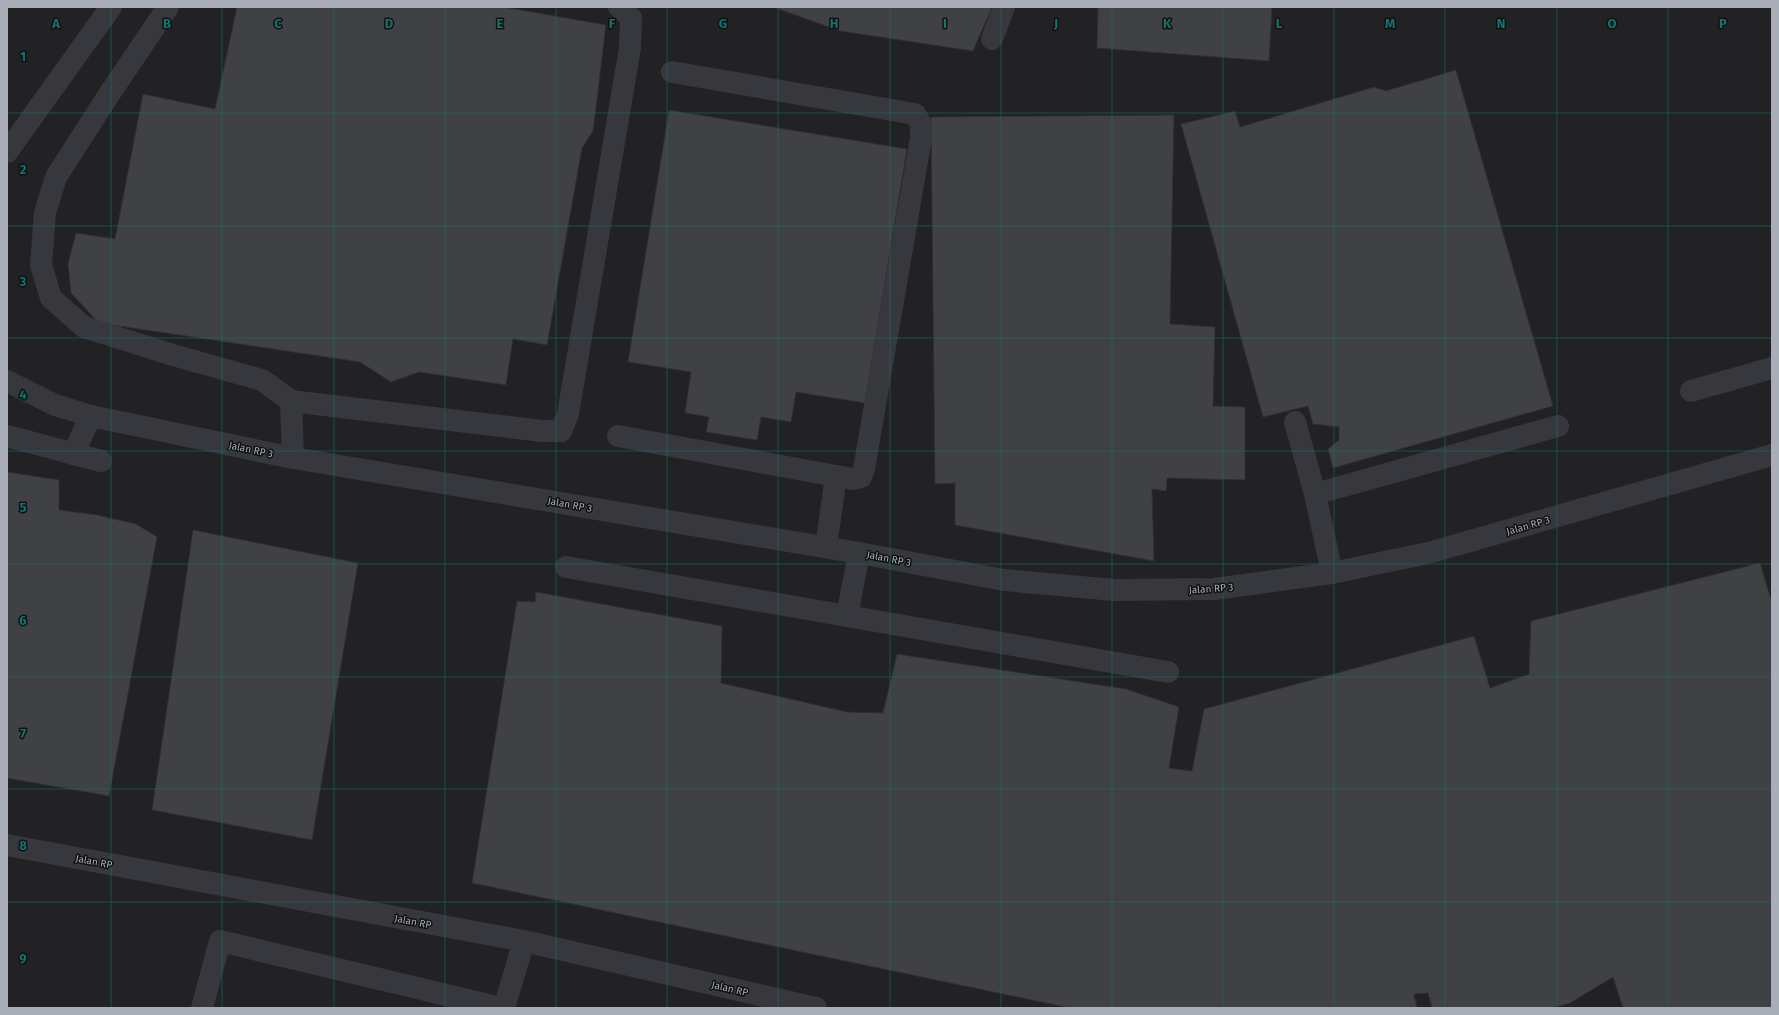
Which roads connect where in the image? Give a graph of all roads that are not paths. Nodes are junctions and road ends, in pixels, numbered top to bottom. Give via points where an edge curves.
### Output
1 (111, 7) edge
2 (168, 7) edge
3 (619, 7) edge
4 (1004, 7) edge
5 (992, 39) dead end
6 (672, 72) dead end
7 (7, 152) edge
8 (1772, 368) edge
9 (7, 381) edge
10 (1691, 391) dead end
11 (291, 401) junction
12 (91, 416) junction
13 (1295, 422) dead end
14 (1558, 426) dead end
15 (7, 436) edge
16 (618, 436) dead end
17 (73, 454) junction
18 (1772, 455) edge
19 (293, 458) junction
20 (101, 461) dead end
21 (836, 476) junction
22 (1315, 494) junction
23 (826, 548) junction
24 (859, 552) junction
25 (566, 567) dead end
26 (1332, 573) junction
27 (847, 616) junction
28 (1168, 672) dead end
29 (7, 845) edge
30 (524, 941) junction
31 (202, 1008) edge
32 (501, 1008) edge
33 (504, 1008) edge
34 (816, 1008) edge

1 - 7 street
2 - 11 street via 56,177 45,213 41,265 51,298 84,327 262,380
3 - 11 street via 631,18 630,48 568,414 561,430 542,431
4 - 5 street
6 - 21 street via 915,114 921,124 921,138 864,469 861,477 853,479
8 - 10 street
9 - 12 street, Jalan RP 3 via 55,405
11 - 19 street
12 - 17 street
12 - 19 street, Jalan RP 3
13 - 22 street
14 - 22 street
15 - 17 street
16 - 21 street
17 - 20 street
18 - 26 street, Jalan RP 3 via 1428,554
19 - 23 street, Jalan RP 3
21 - 23 street
22 - 26 street
23 - 24 street, Jalan RP 3
24 - 26 street, Jalan RP 3 via 1004,580 1114,590 1214,589
24 - 27 street
25 - 27 street
27 - 28 street
29 - 30 street, Jalan RP
30 - 33 street
30 - 34 street, Jalan RP
31 - 32 street via 220,941

